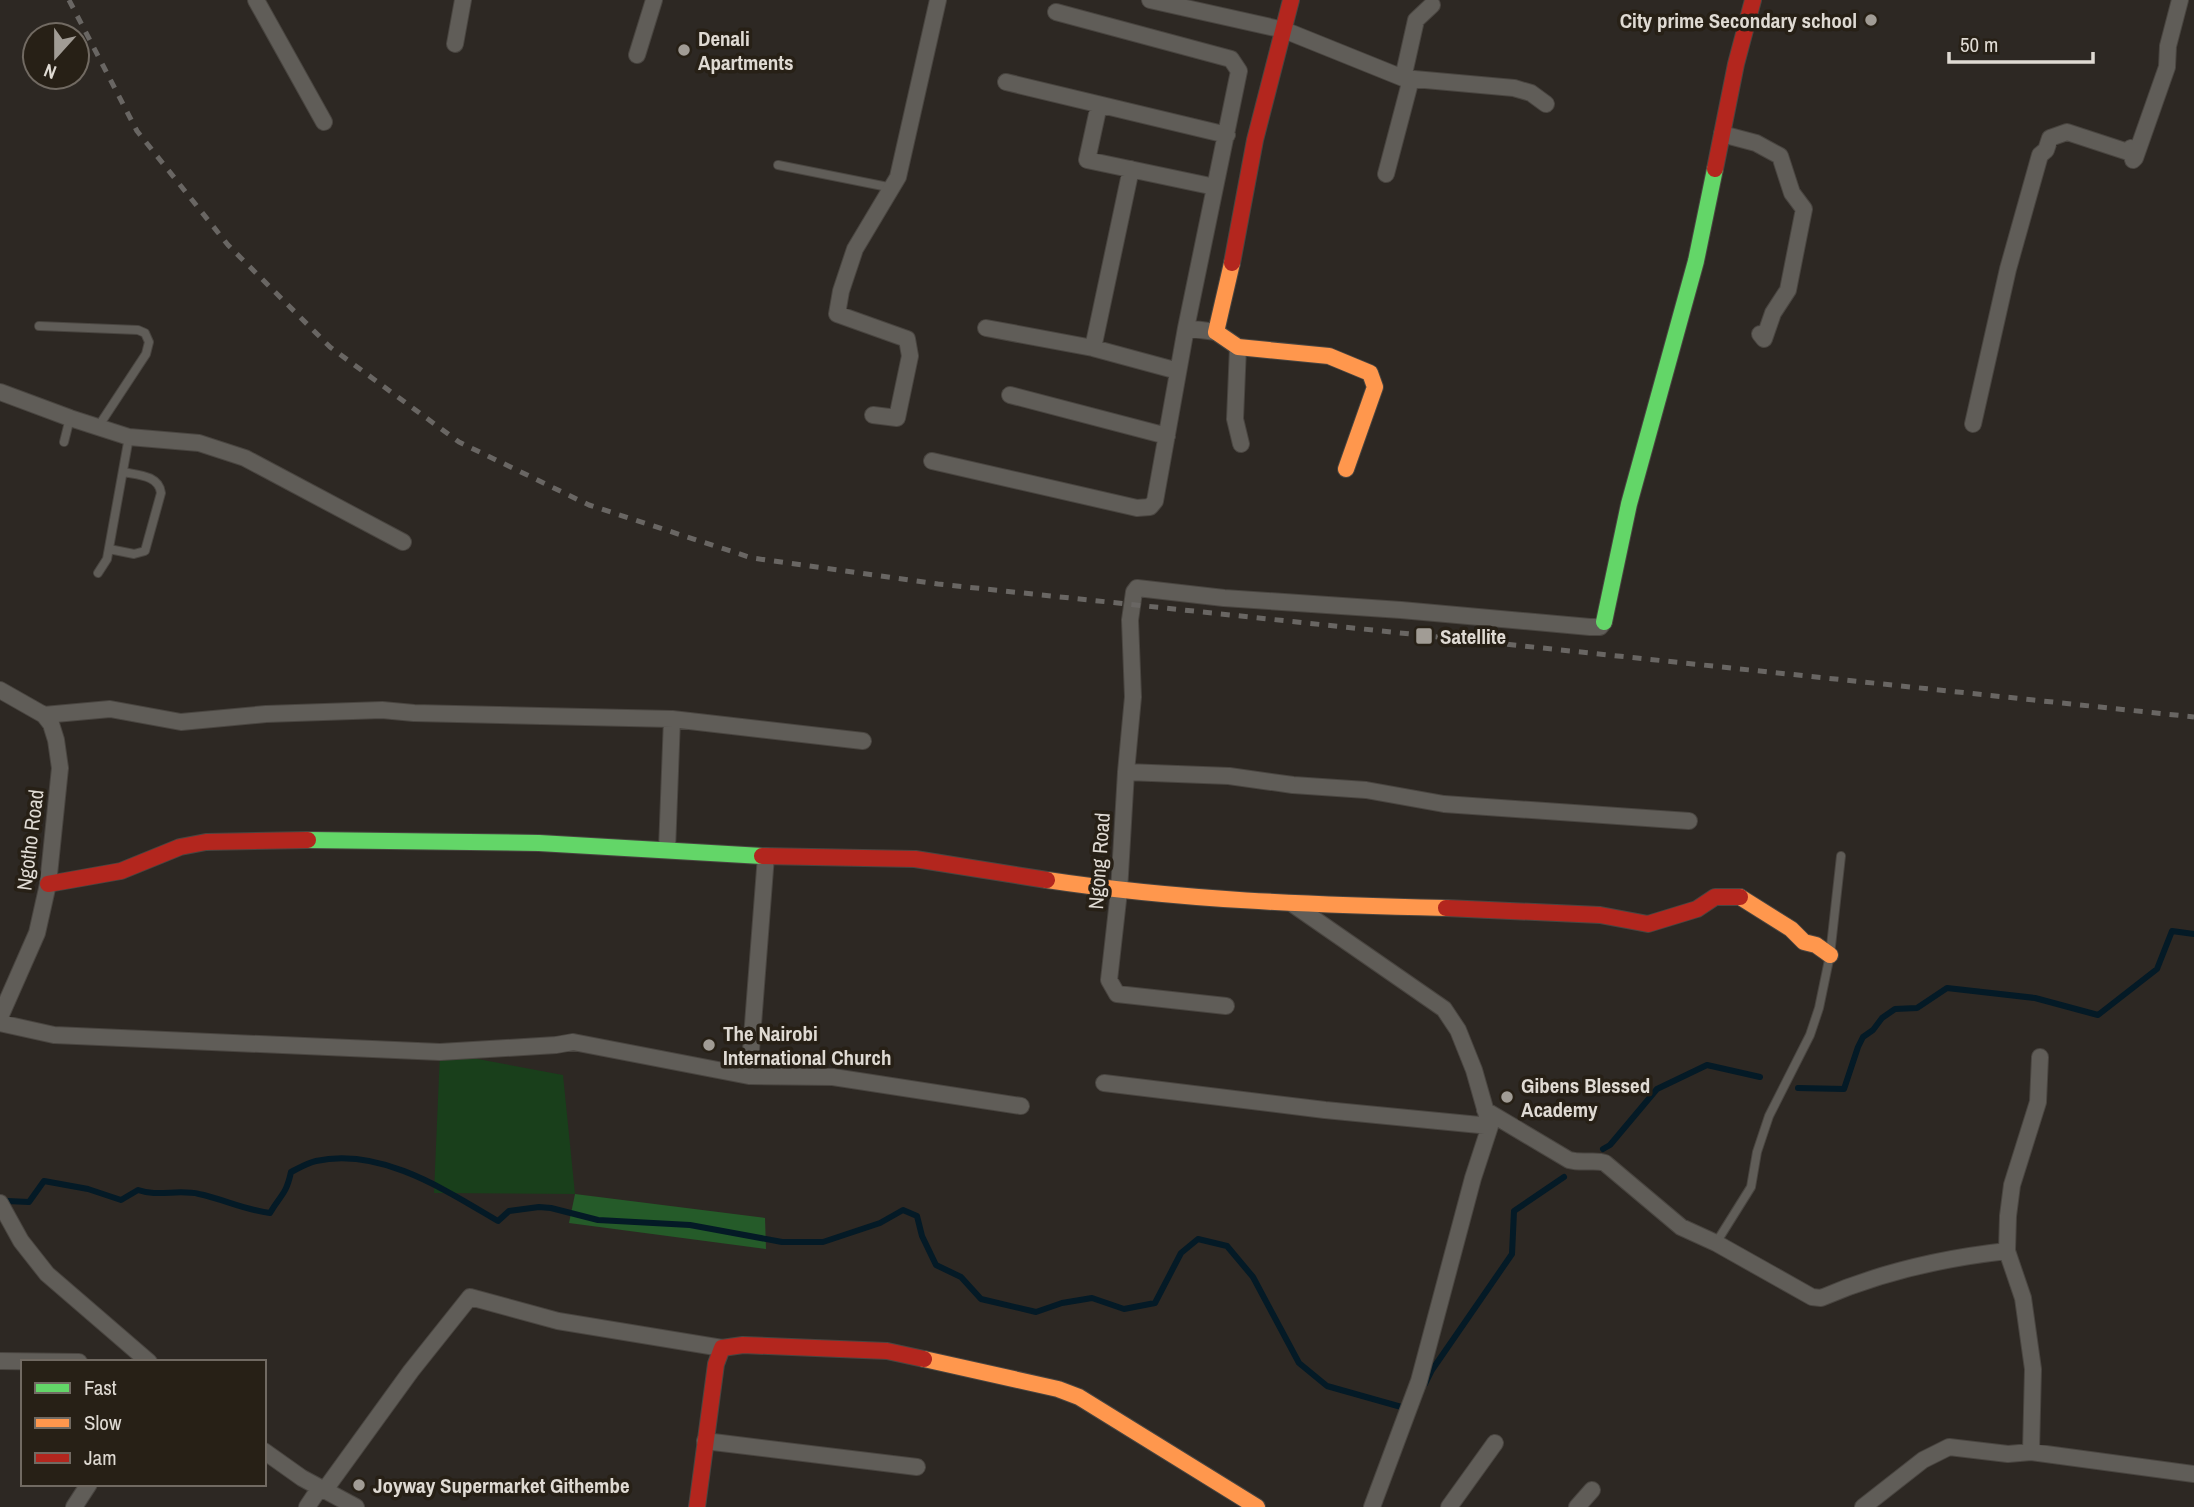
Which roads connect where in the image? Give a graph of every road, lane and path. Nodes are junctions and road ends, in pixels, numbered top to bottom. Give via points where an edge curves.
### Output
1 (256, 0) edge
2 (463, 0) edge
3 (654, 0) edge
4 (938, 0) edge
5 (1150, 0) edge
6 (1291, 0) edge
7 (1753, 0) edge
8 (2180, 0) edge
9 (1432, 5) dead end
10 (1056, 12) dead end
11 (1284, 30) junction
12 (455, 44) dead end
13 (637, 55) dead end
14 (1407, 78) junction
15 (1006, 82) dead end
16 (1546, 104) dead end
17 (1099, 105) junction
18 (324, 122) dead end
19 (1722, 134) junction
20 (1227, 135) junction
21 (778, 165) dead end
22 (1131, 170) junction
23 (1386, 174) dead end
24 (1215, 187) junction
25 (893, 188) junction
26 (40, 326) dead end
27 (986, 328) dead end
28 (1186, 328) junction
29 (1216, 332) junction
30 (1760, 334) dead end
31 (1238, 347) junction
32 (1093, 348) junction
33 (1178, 371) junction
34 (0, 393) edge
35 (1010, 395) dead end
36 (873, 415) dead end
37 (71, 418) junction
38 (1973, 424) dead end
39 (98, 427) junction
40 (1167, 436) junction
41 (129, 437) junction
42 (64, 442) dead end
43 (1241, 444) dead end
44 (932, 461) dead end
45 (1346, 469) dead end
46 (123, 472) junction
47 (403, 542) dead end
48 (109, 549) junction
49 (98, 573) dead end
50 (0, 690) edge
51 (44, 715) junction
52 (672, 719) junction
53 (863, 741) dead end
54 (1126, 772) junction
55 (1689, 821) dead end
56 (667, 850) junction
57 (766, 856) junction
58 (1841, 856) dead end
59 (48, 884) junction
60 (1119, 891) junction
61 (1292, 904) junction
62 (1830, 955) junction
63 (1226, 1006) dead end
64 (0, 1017) edge
65 (0, 1023) edge
66 (2040, 1057) dead end
67 (749, 1076) junction
68 (1104, 1083) dead end
69 (1021, 1107) dead end
70 (1485, 1110) junction
71 (1490, 1126) junction
72 (0, 1203) edge
73 (1716, 1243) junction
74 (2007, 1251) junction
75 (722, 1348) junction
76 (147, 1360) edge
77 (0, 1361) edge
78 (21, 1361) edge
79 (705, 1441) junction
80 (1495, 1443) dead end
81 (266, 1452) edge
82 (2031, 1452) junction
83 (916, 1467) dead end
84 (2194, 1474) edge
85 (88, 1486) edge
86 (322, 1490) junction
87 (1592, 1490) dead end
88 (74, 1507) edge
89 (307, 1507) edge
90 (356, 1507) edge
91 (697, 1507) edge
92 (1257, 1507) edge
93 (1372, 1507) edge
94 (1449, 1507) edge
95 (1577, 1507) edge
96 (1863, 1507) edge

1 - 18 street
2 - 12 street
3 - 13 street
4 - 25 street via 913,120
5 - 11 street
6 - 11 street
7 - 19 street
8 - 38 street via 2167,67 2135,158 2131,148 2128,152 2067,132 2050,138 2040,155
9 - 14 street via 1416,20
10 - 20 street via 1231,60 1239,71
11 - 14 street
11 - 29 street via 1255,140
14 - 16 street via 1514,88
14 - 23 street
15 - 17 street
17 - 20 street
17 - 22 street via 1087,160
19 - 30 street via 1756,143 1780,156 1792,193 1804,209 1788,290 1764,339
19 - 54 street, Ngong Road via 1696,261 1600,627 1224,598 1142,587 1134,592 1130,620 1133,697
20 - 24 street
21 - 25 lane
22 - 24 street
22 - 32 street
24 - 28 street
25 - 36 street via 855,249 836,313 907,339 910,356 897,418
26 - 39 lane via 145,333 149,342 146,354
27 - 32 street
28 - 29 street
28 - 33 street
29 - 31 street
31 - 43 street via 1235,419
31 - 45 street via 1329,356 1370,373 1375,387
32 - 33 street
33 - 40 street
34 - 37 street
35 - 40 street
37 - 39 street
37 - 42 lane
39 - 41 street
40 - 44 street via 1155,501 1144,508
41 - 46 lane
41 - 47 street via 200,443 245,458
46 - 48 lane
46 - 48 lane via 153,480 161,493 145,551 134,554
48 - 49 lane
50 - 51 street
51 - 52 street via 110,709 181,722 382,710
51 - 59 street, Ngotho Road via 54,732 60,768
52 - 53 street
52 - 56 street
54 - 55 street via 1229,776 1366,790 1444,804
54 - 60 street, Ngong Road
56 - 57 street
56 - 59 street via 539,843 206,842 180,847 121,871
57 - 60 street via 915,859
57 - 67 street
58 - 62 lane
59 - 64 street, Ngotho Road via 37,933
60 - 61 street
60 - 63 street, Ngong Road via 1109,980 1117,994
61 - 62 street via 1528,910 1648,924 1697,909 1715,897 1740,897
61 - 70 street via 1444,1009 1458,1030
62 - 73 lane via 1810,1035 1769,1116 1751,1187
65 - 67 street via 54,1035 440,1052 573,1041
66 - 74 street via 2038,1102 2012,1185
67 - 69 street via 833,1077
68 - 71 street
70 - 71 street
70 - 73 street via 1569,1160 1605,1163 1681,1227
71 - 93 street via 1419,1381
72 - 76 street via 47,1274
73 - 74 street via 1781,1282 1822,1298 1902,1268
74 - 82 street via 2023,1298 2033,1369
75 - 79 street
75 - 86 street via 558,1321 470,1297
75 - 92 street via 887,1351 1058,1390 1079,1397
77 - 78 street
79 - 83 street
79 - 91 street
80 - 94 street
81 - 86 street
82 - 84 street
82 - 96 street via 1949,1447 1923,1460
85 - 88 street
86 - 89 street
86 - 90 street
87 - 95 street

